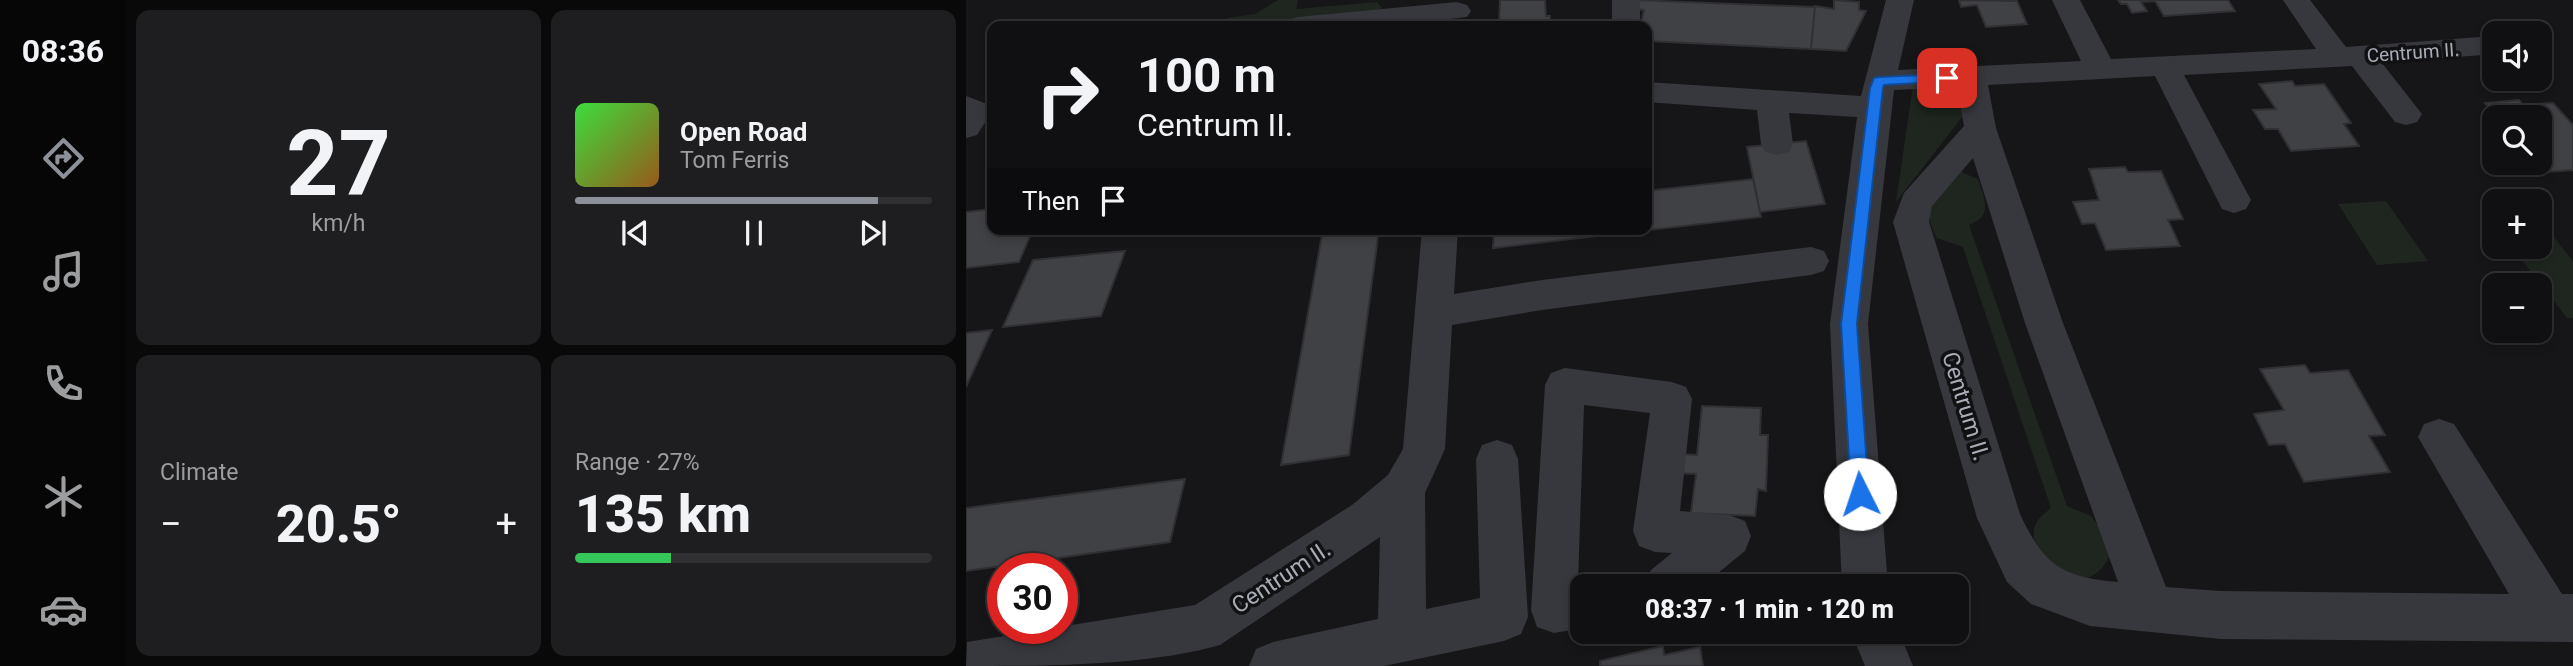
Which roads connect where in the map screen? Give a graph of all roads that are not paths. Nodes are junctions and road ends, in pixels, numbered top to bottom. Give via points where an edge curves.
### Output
1 (1626, 0) edge
2 (1900, 0) edge
3 (2066, 0) edge
4 (2296, 1) edge
5 (1396, 9) edge
6 (1457, 13) edge
7 (1327, 21) edge
8 (1626, 21) edge
9 (2482, 46) edge
10 (2349, 56) junction
11 (2165, 67) junction
12 (2101, 70) junction
13 (1971, 77) junction
14 (1652, 92) edge
15 (1876, 94) junction
16 (1772, 100) junction
17 (966, 107) edge
18 (2406, 114) dead end
19 (966, 127) edge
20 (1980, 128) junction
21 (1777, 144) dead end
22 (2234, 200) dead end
23 (1440, 235) edge
24 (1811, 261) dead end
25 (1434, 313) junction
26 (2440, 437) dead end
27 (1497, 459) dead end
28 (1403, 489) junction
29 (1682, 574) edge
30 (1864, 574) edge
31 (1570, 607) edge
32 (2151, 609) junction
33 (2561, 618) edge
34 (1402, 638) junction
35 (967, 666) edge
36 (1273, 666) edge

1 - 8 street
2 - 15 street
3 - 12 street
4 - 10 street
5 - 6 street
5 - 7 street
9 - 10 street, Centrum II.
10 - 11 street, Centrum II.
10 - 18 street
11 - 12 street, Centrum II.
11 - 22 street
12 - 13 street, Centrum II.
13 - 15 street, Centrum II.
13 - 20 street
14 - 16 street, Centrum II.
15 - 16 street, Centrum II.
15 - 30 street via 1849,324
16 - 21 street
17 - 19 street via 976,112
20 - 32 street via 2044,323
20 - 32 street, Centrum II. via 1916,202 1911,222 1999,518 2036,580 2072,599
23 - 25 street, Centrum II.
24 - 25 street
25 - 28 street, Centrum II. via 1424,449
26 - 33 street, Centrum II.
27 - 34 street via 1504,617
28 - 34 street
28 - 35 street, Centrum II. via 1368,520 1203,628
29 - 31 street via 1729,536 1655,531 1672,399 1565,385 1554,610
32 - 33 street, Centrum II. via 2221,615
34 - 36 street

